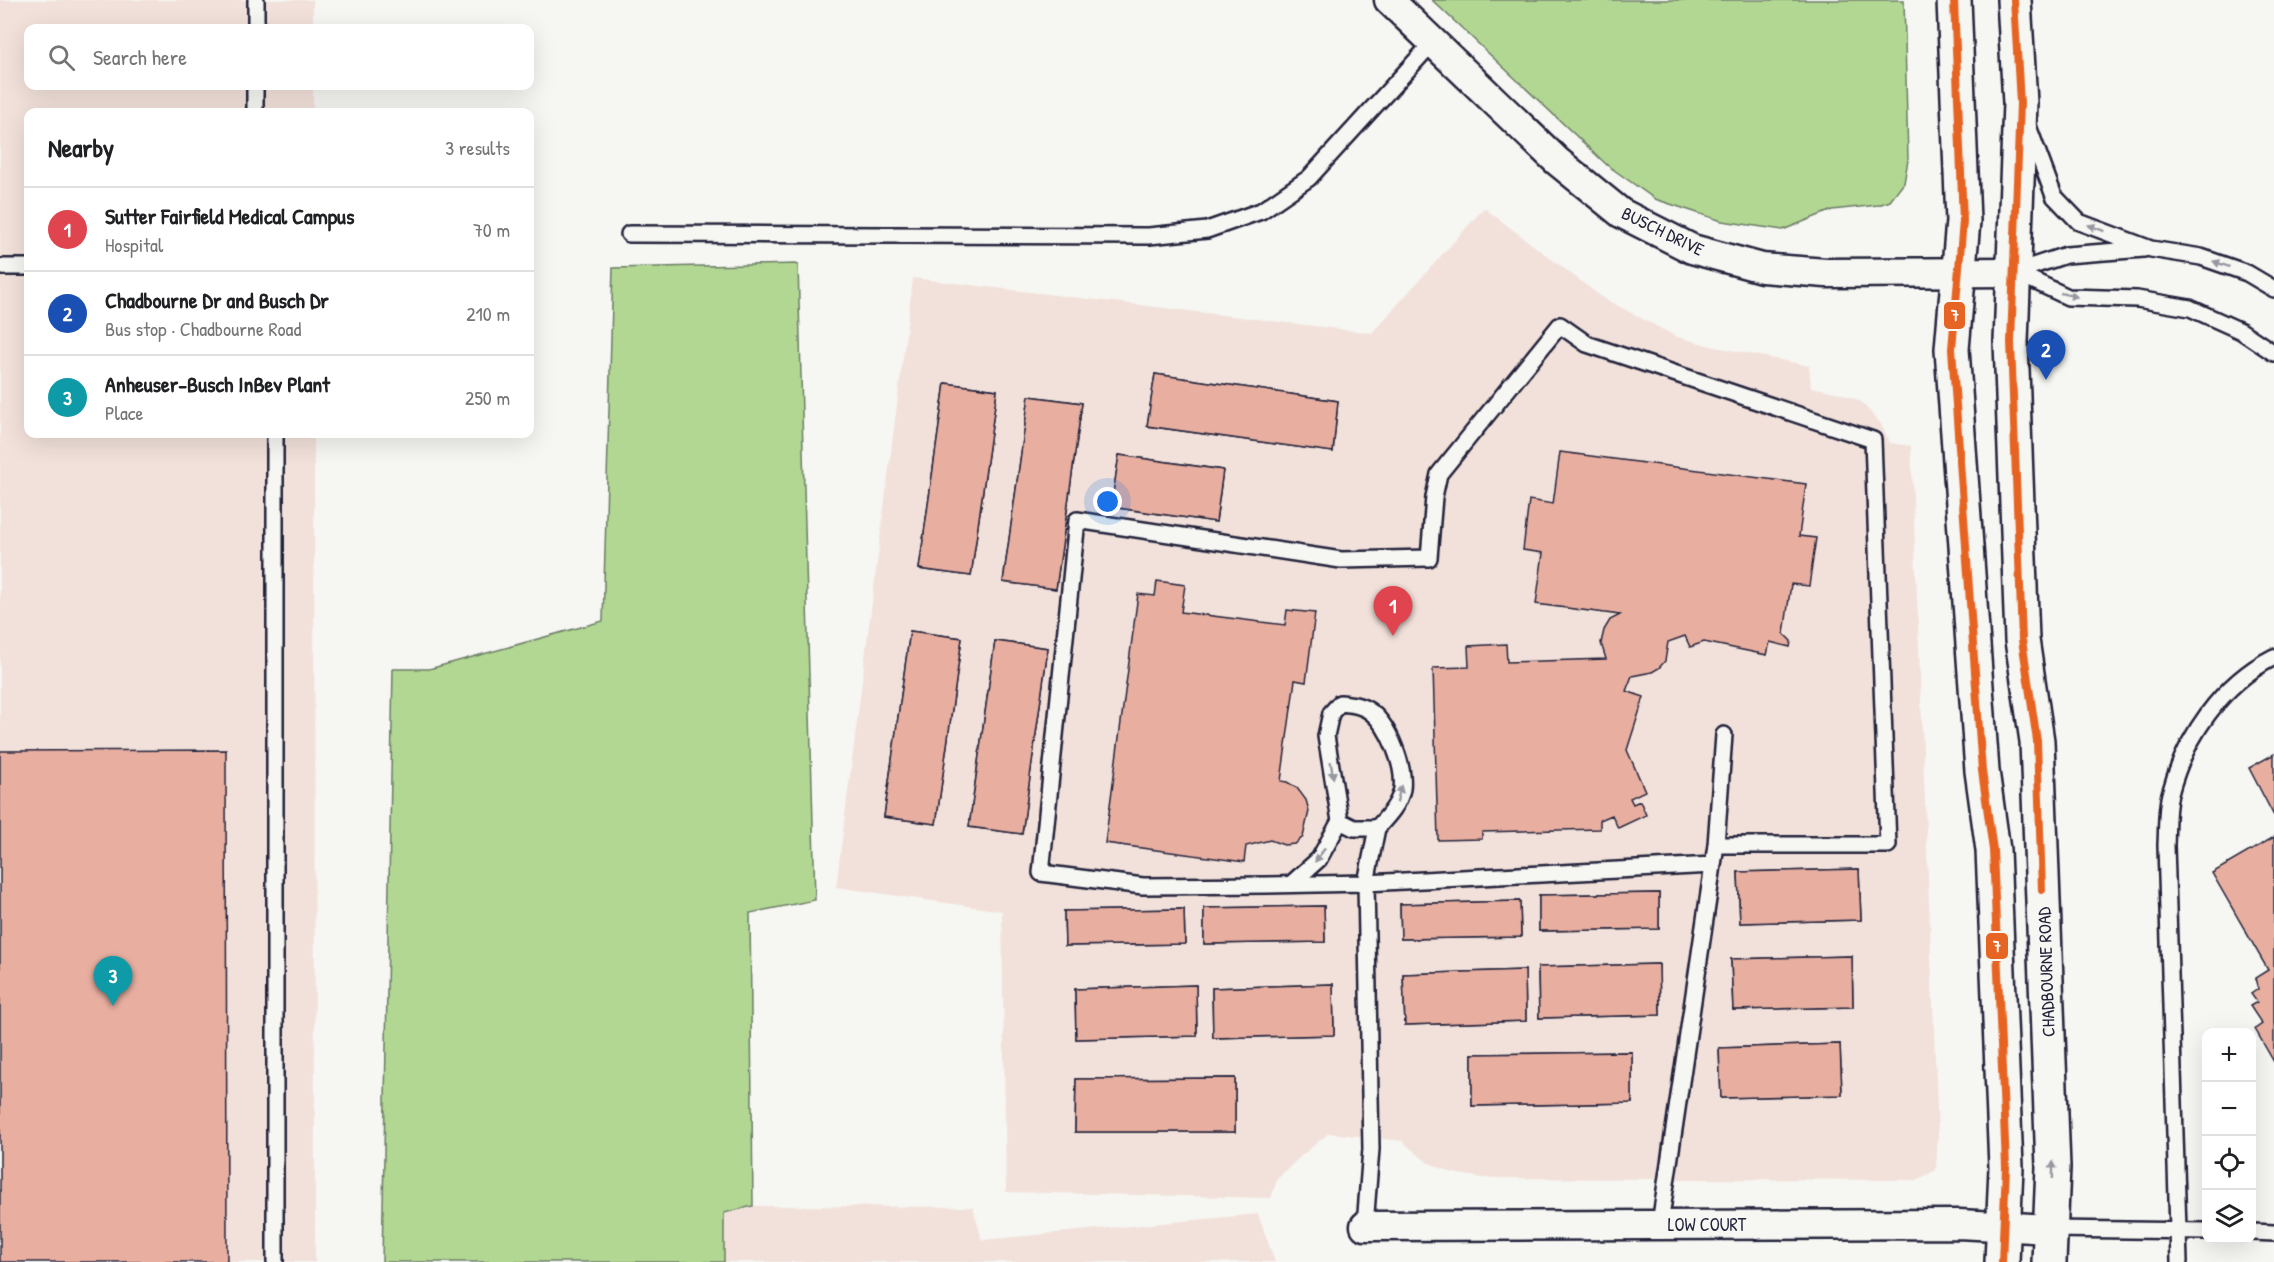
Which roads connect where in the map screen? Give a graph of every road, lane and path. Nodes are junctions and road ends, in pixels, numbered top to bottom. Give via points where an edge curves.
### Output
1 (256, 0) edge
2 (1389, 0) edge
3 (1954, 0) edge
4 (2014, 0) edge
5 (256, 24) edge
6 (1433, 42) junction
7 (255, 90) edge
8 (2020, 103) junction
9 (255, 108) edge
10 (629, 234) dead end
11 (2151, 249) junction
12 (0, 267) edge
13 (24, 267) edge
14 (1959, 272) junction
15 (2015, 272) junction
16 (2274, 289) edge
17 (2274, 353) edge
18 (275, 438) edge
19 (2274, 657) edge
20 (1724, 735) dead end
21 (1340, 821) junction
22 (1377, 828) junction
23 (1716, 845) junction
24 (1713, 865) junction
25 (1366, 883) junction
26 (1291, 884) junction
27 (1660, 1224) junction
28 (1365, 1226) joint
29 (2003, 1226) junction
30 (2049, 1229) junction
31 (2178, 1230) junction
32 (2202, 1231) edge
33 (2256, 1232) edge
34 (2274, 1233) edge
35 (275, 1262) edge
36 (2002, 1262) edge
37 (2049, 1262) edge
38 (2180, 1262) edge

1 - 5 lane
2 - 6 street, BUSCH DRIVE
3 - 14 main road via 1963,221
4 - 8 main road, CHADBOURNE ROAD
6 - 10 lane via 1309,178 1261,211 1207,230 1149,236
6 - 14 street, BUSCH DRIVE via 1557,161 1621,213 1692,249 1762,268 1826,273
7 - 9 lane
11 -> 8 lane via 2079,222 2054,196
8 - 15 main road, CHADBOURNE ROAD
11 - 15 lane via 2066,255
16 -> 11 lane via 2247,273 2201,257
12 - 13 lane
14 - 15 street, BUSCH DRIVE
14 - 29 main road via 1952,349 1982,771 1993,850 2006,1167
15 -> 17 lane via 2068,297 2137,299 2190,308 2241,331
30 -> 15 main road, CHADBOURNE ROAD via 2053,1167 2037,741 2022,639 2012,342
18 - 35 lane
19 - 31 lane via 2226,692 2199,725 2169,796 2166,845
20 - 23 lane
21 - 22 lane via 1354,828
22 -> 21 lane via 1396,804 1402,788 1398,759 1382,723 1370,711 1340,703 1331,713 1326,736
21 -> 26 lane via 1319,860
22 - 25 lane
23 - 24 lane
23 - 26 lane via 1888,845 1873,440 1587,344 1560,325 1439,474 1430,558 1341,561 1077,520 1041,873 1143,886
24 - 25 lane
24 - 27 lane
25 - 26 lane
25 - 28 lane via 1371,1149
27 - 28 street, LOW COURT
27 - 29 street, LOW COURT
29 - 30 street, LOW COURT
29 - 36 main road
30 - 31 lane
30 - 37 main road, CHADBOURNE ROAD
31 - 32 lane
31 - 38 lane
33 - 34 lane

